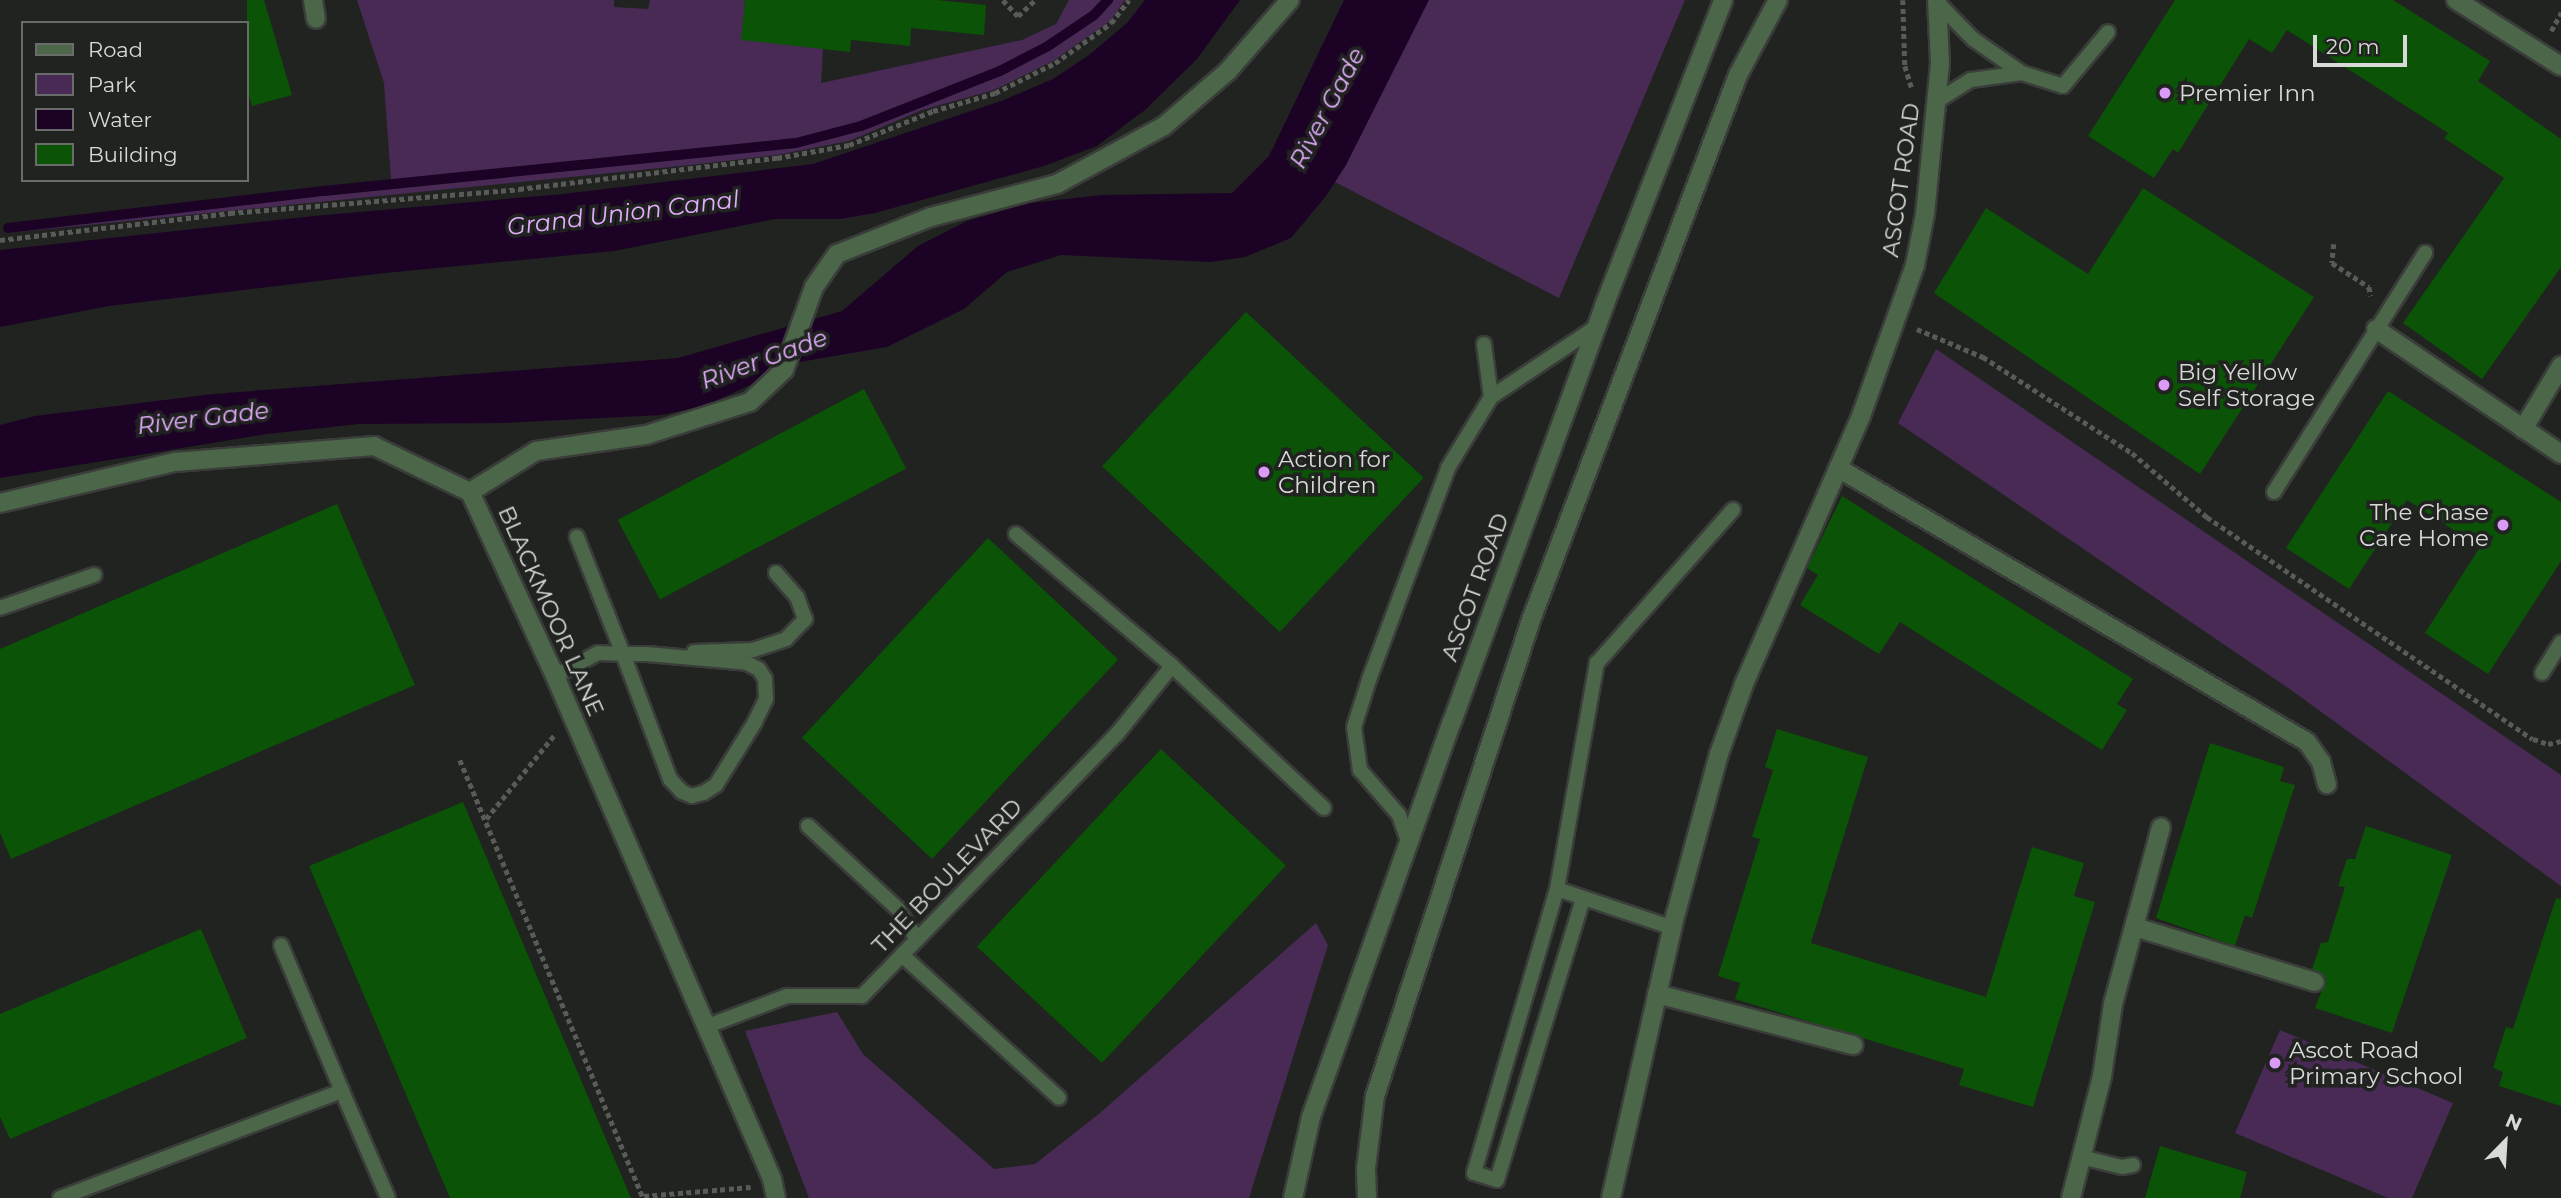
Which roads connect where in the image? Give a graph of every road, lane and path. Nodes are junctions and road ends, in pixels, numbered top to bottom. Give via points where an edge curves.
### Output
1 (313, 0) edge
2 (1003, 0) edge
3 (1035, 0) edge
4 (1129, 0) edge
5 (1290, 0) edge
6 (1723, 0) edge
7 (1778, 0) edge
8 (1903, 0) edge
9 (1938, 1) edge
10 (2462, 2) edge
11 (316, 19) dead end
12 (2108, 32) dead end
13 (1905, 57) dead end
14 (2561, 66) edge
15 (2022, 73) junction
16 (1937, 101) junction
17 (0, 240) edge
18 (2334, 244) dead end
19 (2425, 253) dead end
20 (1596, 327) junction
21 (1913, 328) dead end
22 (2376, 329) junction
23 (1484, 344) dead end
24 (2561, 366) edge
25 (1491, 397) junction
26 (2523, 429) junction
27 (2561, 454) edge
28 (1838, 468) junction
29 (470, 492) junction
30 (2274, 492) dead end
31 (0, 503) edge
32 (1733, 510) dead end
33 (1016, 534) dead end
34 (577, 537) dead end
35 (776, 573) dead end
36 (94, 575) dead end
37 (0, 608) edge
38 (2561, 642) edge
39 (647, 653) junction
40 (623, 654) junction
41 (1172, 666) junction
42 (2542, 674) dead end
43 (555, 676) junction
44 (575, 724) junction
45 (2561, 741) edge
46 (460, 760) dead end
47 (2327, 784) dead end
48 (1324, 808) dead end
49 (485, 820) junction
50 (808, 826) dead end
51 (2161, 827) dead end
52 (1409, 844) junction
53 (1557, 890) junction
54 (1583, 898) junction
55 (2135, 927) junction
56 (1673, 928) junction
57 (917, 939) junction
58 (281, 945) dead end
59 (902, 955) junction
60 (2315, 982) dead end
61 (1657, 994) junction
62 (705, 1027) junction
63 (1853, 1045) dead end
64 (342, 1091) junction
65 (1059, 1098) dead end
66 (2081, 1157) junction
67 (2133, 1165) dead end
68 (772, 1179) junction
69 (644, 1197) edge
70 (60, 1198) edge
71 (388, 1198) edge
72 (776, 1198) edge
73 (1293, 1198) edge
74 (1367, 1198) edge
75 (1611, 1198) edge
76 (2071, 1198) edge

1 - 11 street
2 - 3 path via 1018,16
4 - 17 path via 1111,23 1031,75 995,93 933,111 849,145 519,189 230,213
5 - 29 street via 1228,71 1164,125 1057,184 931,217 836,254 814,287 784,370 750,402 646,435 536,451
6 - 20 street, ASCOT ROAD
7 - 74 street via 1738,75 1531,620 1375,1096
8 - 13 path
9 - 15 lane via 1973,39
9 - 16 street, ASCOT ROAD
10 - 14 street
12 - 15 lane via 2063,86
15 - 16 lane via 1971,80
16 - 28 street, ASCOT ROAD via 1926,214 1915,265
18 - 22 path via 2332,263 2369,287
19 - 22 lane
20 - 25 lane
20 - 52 street, ASCOT ROAD
21 - 45 path via 1983,357 2132,453 2207,517 2522,731 2548,744
22 - 26 street
22 - 30 lane
23 - 25 lane
24 - 26 street
25 - 52 lane via 1448,468 1354,727 1360,770 1399,815
26 - 27 street
28 - 47 street via 2307,742 2321,762
28 - 56 street, ASCOT ROAD via 1744,684 1703,804
29 - 31 street, BLACKMOOR LANE via 374,446 176,462
29 - 43 street, BLACKMOOR LANE
32 - 53 lane via 1597,663
33 - 41 lane
34 - 40 lane
35 - 39 lane via 797,597 805,620 786,639 753,650
36 - 37 lane
38 - 42 lane
39 - 40 lane
39 - 40 lane via 747,663 765,679 766,699 755,722 716,785 703,793 692,796 682,792 670,779
40 - 43 lane via 598,653
41 - 48 lane
41 - 57 lane, THE BOULEVARD via 1117,734
43 - 44 street, BLACKMOOR LANE
44 - 49 path via 555,734
44 - 62 street, BLACKMOOR LANE
46 - 49 path
49 - 69 path
50 - 57 lane via 898,909
51 - 55 street
52 - 73 street, ASCOT ROAD via 1311,1117
53 - 54 lane
53 - 54 lane via 1474,1174 1497,1181
54 - 56 lane
55 - 60 street
55 - 66 street via 2113,1004 2102,1076
56 - 61 street, ASCOT ROAD
57 - 59 lane, THE BOULEVARD
58 - 64 lane
59 - 62 lane, THE BOULEVARD via 862,996 787,996
59 - 65 lane
61 - 63 street
61 - 75 street, ASCOT ROAD
62 - 68 street, BLACKMOOR LANE
64 - 70 lane
64 - 71 lane
66 - 67 lane via 2122,1167
66 - 76 street
68 - 69 path via 747,1189
68 - 72 street, BLACKMOOR LANE

